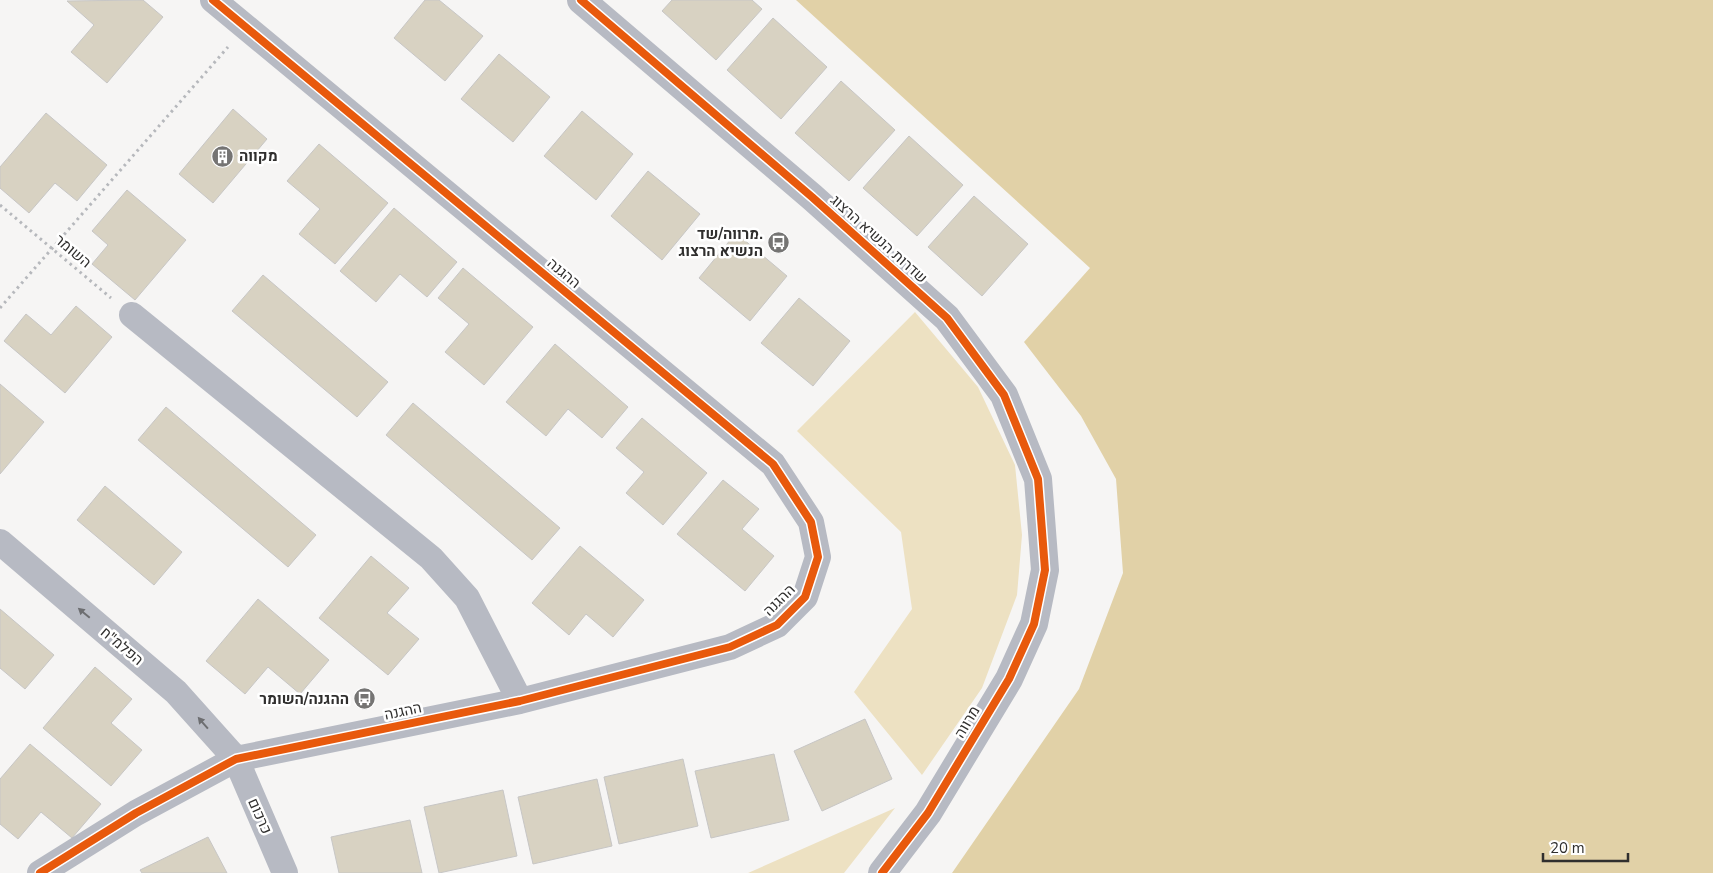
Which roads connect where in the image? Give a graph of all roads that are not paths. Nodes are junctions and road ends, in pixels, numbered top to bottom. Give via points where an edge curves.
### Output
1 (213, 0) edge
2 (581, 0) edge
3 (132, 316) road end
4 (0, 542) edge
5 (1045, 570) joint
6 (520, 701) junction
7 (236, 759) junction
8 (40, 873) edge
9 (285, 873) edge
10 (882, 873) edge

1 - 6 street, ההגנה via 773,464 811,522 818,557 805,597 777,625 730,647
2 - 5 street, שדרות הנשיא הרצוג via 812,197 947,318 1004,395 1038,479
3 - 6 street via 432,558 467,598
7 -> 4 street, הפלמ"ח via 176,692
5 - 10 street, מרווה via 1034,624 1009,679 928,813
6 - 7 street, ההגנה
7 - 8 street, ההגנה via 136,813
7 - 9 street, כרכום

